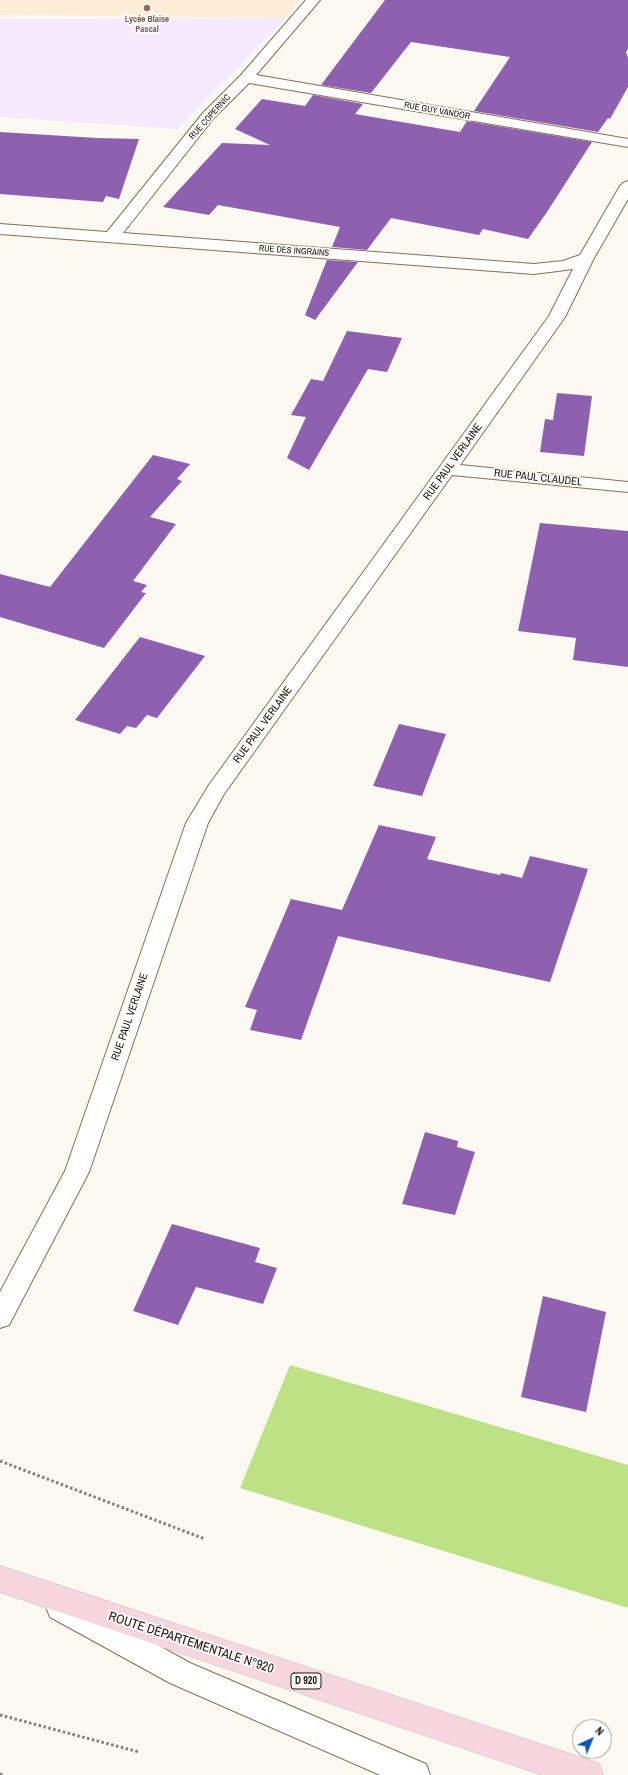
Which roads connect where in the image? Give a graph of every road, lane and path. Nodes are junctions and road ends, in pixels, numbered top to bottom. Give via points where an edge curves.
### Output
1 (312, 0) edge
2 (246, 78) junction
3 (628, 143) edge
4 (628, 186) edge
5 (622, 209) edge
6 (0, 229) edge
7 (112, 237) junction
8 (586, 258) junction
9 (448, 469) junction
10 (628, 487) edge
11 (0, 1317) edge
12 (0, 1462) edge
13 (205, 1540) dead end
14 (13, 1583) edge
15 (0, 1715) edge
16 (139, 1752) dead end
17 (0, 1774) edge
18 (4, 1775) edge
19 (415, 1775) edge
20 (588, 1775) edge

1 - 2 street, RUE COPERNIC
2 - 3 street, RUE GUY VANDOR
2 - 7 street, RUE COPERNIC via 208,116
4 - 5 street, RUE PAUL VERLAINE
5 - 8 street, RUE PAUL VERLAINE
6 - 7 street, RUE DES INGRAINS
7 - 8 street, RUE DES INGRAINS via 534,269 566,266
8 - 9 street, RUE PAUL VERLAINE via 557,317
9 - 10 street, RUE PAUL CLAUDEL
9 - 11 street, RUE PAUL VERLAINE via 216,790 197,823 77,1172
12 - 13 path
14 - 19 street via 180,1673
14 - 20 main road, ROUTE DÉPARTEMENTALE N°920 / D 920
15 - 16 path
17 - 18 path

